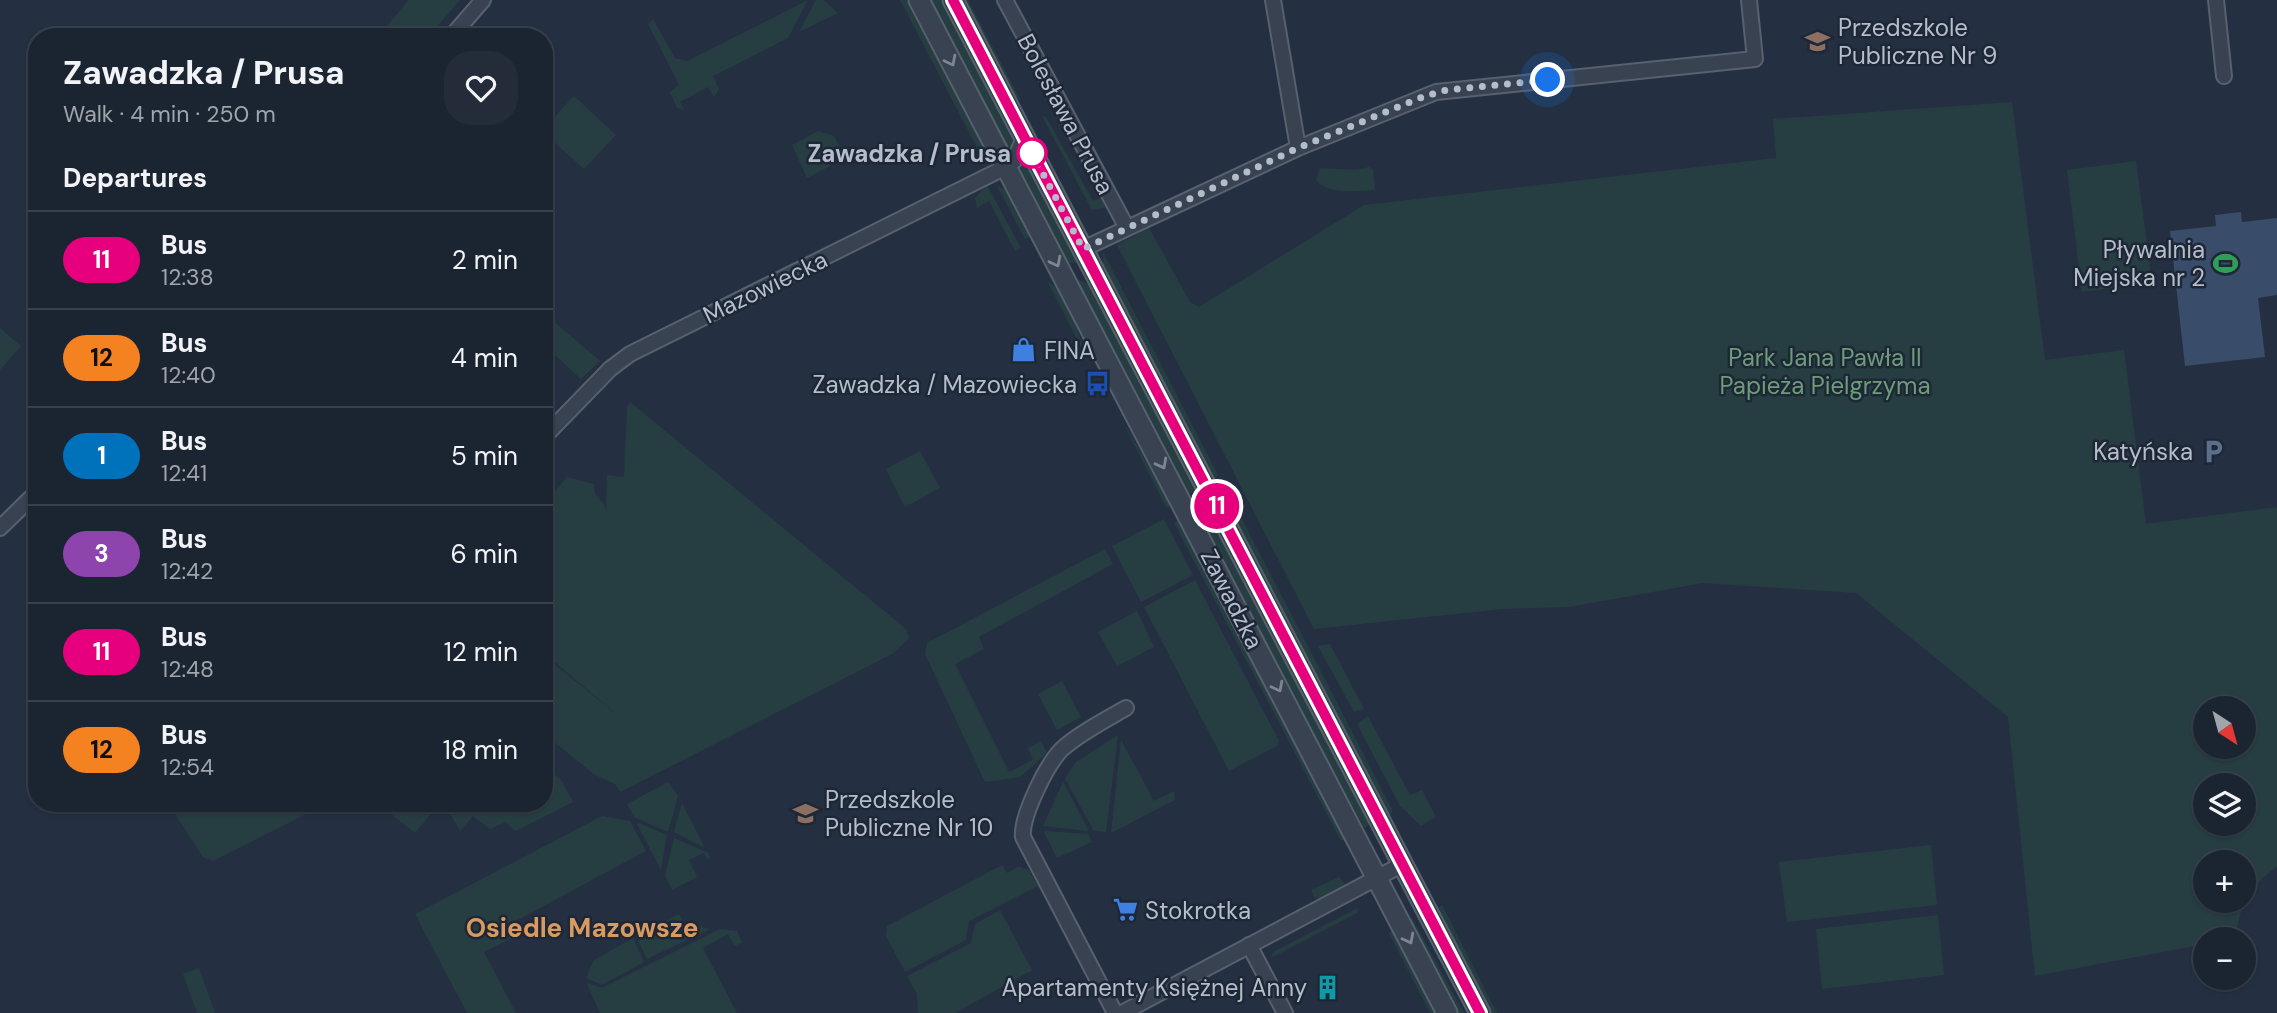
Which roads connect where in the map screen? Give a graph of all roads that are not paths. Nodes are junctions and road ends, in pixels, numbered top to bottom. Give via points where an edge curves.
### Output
1 (483, 0) edge
2 (919, 0) edge
3 (953, 0) edge
4 (1004, 0) edge
5 (1273, 0) edge
6 (1749, 0) edge
7 (2216, 0) edge
8 (459, 28) edge
9 (2224, 76) dead end
10 (1024, 138) junction
11 (1298, 148) junction
12 (1006, 167) junction
13 (1127, 228) junction
14 (1083, 249) junction
15 (553, 428) edge
16 (28, 501) edge
17 (0, 528) edge
18 (1126, 708) dead end
19 (1403, 864) junction
20 (1377, 878) junction
21 (1250, 945) junction
22 (1115, 1013) edge
23 (1122, 1013) edge
24 (1285, 1013) edge
25 (1447, 1013) edge
26 (1480, 1013) edge

1 - 8 street
2 -> 12 street, Zawadzka
3 - 10 street, Zawadzka
4 - 13 street, Bolesława Prusa
5 - 11 street
6 - 11 street via 1755,60 1447,90
7 - 9 street
10 - 12 street via 1014,161
10 - 14 street, Zawadzka
11 - 13 street
12 - 15 street, Mazowiecka via 630,354
12 -> 20 street, Zawadzka
13 - 14 street
14 - 19 street, Zawadzka
16 - 17 street
18 - 22 street via 1063,749 1034,796 1023,828 1023,837
19 - 20 street
19 - 26 street, Zawadzka
20 - 21 street
20 -> 25 street, Zawadzka
21 - 23 street
21 - 24 street

